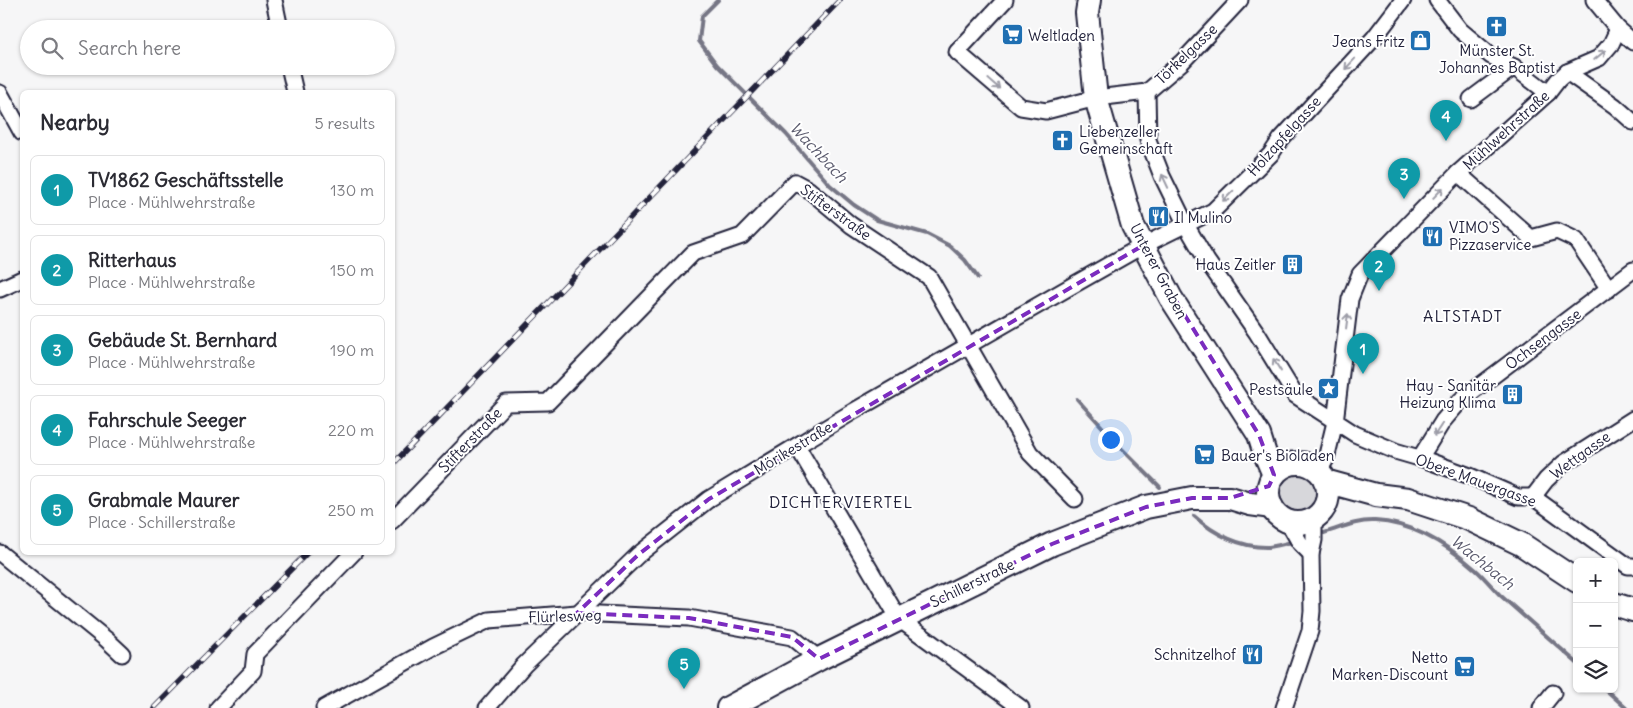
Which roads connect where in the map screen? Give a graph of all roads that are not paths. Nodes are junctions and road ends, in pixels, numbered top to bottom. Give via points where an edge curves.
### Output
1 (274, 0) edge
2 (1005, 0) edge
3 (1089, 0) edge
4 (1240, 0) edge
5 (1403, 0) edge
6 (1437, 0) edge
7 (1594, 0) edge
8 (278, 20) edge
9 (1618, 29) junction
10 (1633, 42) edge
11 (1514, 68) junction
12 (1567, 72) junction
13 (291, 75) edge
14 (295, 90) edge
15 (1147, 92) junction
16 (0, 93) edge
17 (1548, 93) junction
18 (1096, 98) junction
19 (1471, 99) dead end
20 (1633, 122) edge
21 (20, 129) edge
22 (1458, 173) junction
23 (1186, 225) junction
24 (1142, 246) junction
25 (1633, 270) edge
26 (20, 280) edge
27 (1609, 288) junction
28 (0, 290) edge
29 (969, 345) junction
30 (1633, 418) edge
31 (1335, 422) junction
32 (1259, 435) junction
33 (797, 446) junction
34 (1420, 458) junction
35 (1295, 463) junction
36 (1322, 476) junction
37 (1376, 495) junction
38 (1276, 497) junction
39 (1533, 497) junction
40 (1075, 499) dead end
41 (1320, 512) junction
42 (395, 518) edge
43 (0, 553) edge
44 (1311, 554) junction
45 (351, 555) edge
46 (1633, 566) edge
47 (1573, 578) edge
48 (1618, 605) edge
49 (1633, 610) edge
50 (576, 613) junction
51 (899, 619) junction
52 (122, 654) dead end
53 (819, 659) junction
54 (1554, 693) dead end
55 (218, 708) edge
56 (324, 708) edge
57 (487, 708) edge
58 (728, 708) edge
59 (1021, 708) edge
60 (1284, 708) edge
61 (1540, 708) edge

1 - 8 street
2 -> 18 street, Törkelgasse via 957,52 1021,108 1046,111
3 - 18 street, Unterer Graben via 1087,13
4 - 15 street, Törkelgasse via 1182,62
5 -> 23 street, Holzapfelgasse via 1374,38 1271,154 1213,211
6 - 11 street via 1460,30 1492,56
7 - 9 street
9 - 10 street
12 -> 9 street, Mühlwehrstraße via 1599,58
11 - 17 street
11 - 19 street
12 - 17 street, Mühlwehrstraße
12 - 20 street
13 - 14 street
15 - 18 street, Törkelgasse
23 -> 15 street, Obere Mauergasse via 1148,140
16 - 21 street
17 - 22 street, Mühlwehrstraße
18 - 24 street, Unterer Graben via 1133,226
22 - 27 street, Mühlwehrstraße via 1531,238 1557,232 1576,240
31 -> 22 street, Mühlwehrstraße via 1350,299 1360,274
23 - 24 street, Holzapfelgasse
31 -> 23 street, Obere Mauergasse via 1295,395
24 - 29 street, Mörikestraße
24 - 32 street, Unterer Graben via 1171,298
25 - 27 street, Ochsengasse
26 - 28 street
27 -> 34 street, Ochsengasse via 1461,400
29 - 33 street, Mörikestraße
29 - 40 street, Stifterstraße via 1030,453
29 - 42 street, Stifterstraße via 929,276 851,225 795,182 742,236 693,253 548,402 506,403
30 - 39 street, Wettgasse via 1564,463
31 - 34 street, Obere Mauergasse via 1395,451
31 - 36 street, Mühlwehrstraße
32 - 35 street, Unterer Graben
32 - 38 street, Unterer Graben
33 - 50 street, Mörikestraße via 709,499 638,555
33 - 51 street
34 - 39 street, Obere Mauergasse via 1518,496
35 - 36 street via 1312,466
35 - 38 street via 1280,469
36 - 37 street
36 - 41 street via 1328,498
37 - 41 street
37 - 47 street via 1408,499 1469,519 1521,544
38 - 41 street via 1297,523 1306,522
38 - 44 street via 1300,543
38 - 51 street, Schillerstraße via 1248,490 1230,498 1192,498 1146,507 1052,544
39 - 46 street, Obere Mauergasse via 1628,566
41 - 44 street
43 - 52 street
44 - 60 street via 1310,631
45 - 55 street via 255,654 253,670
48 - 49 street
50 - 53 street, Flürlesweg via 689,618 792,637
50 - 56 street, Flürlesweg via 489,620 433,647
50 - 57 street, Mörikestraße
51 - 53 street, Schillerstraße
51 - 59 street
53 - 58 street, Schillerstraße
54 - 61 street

